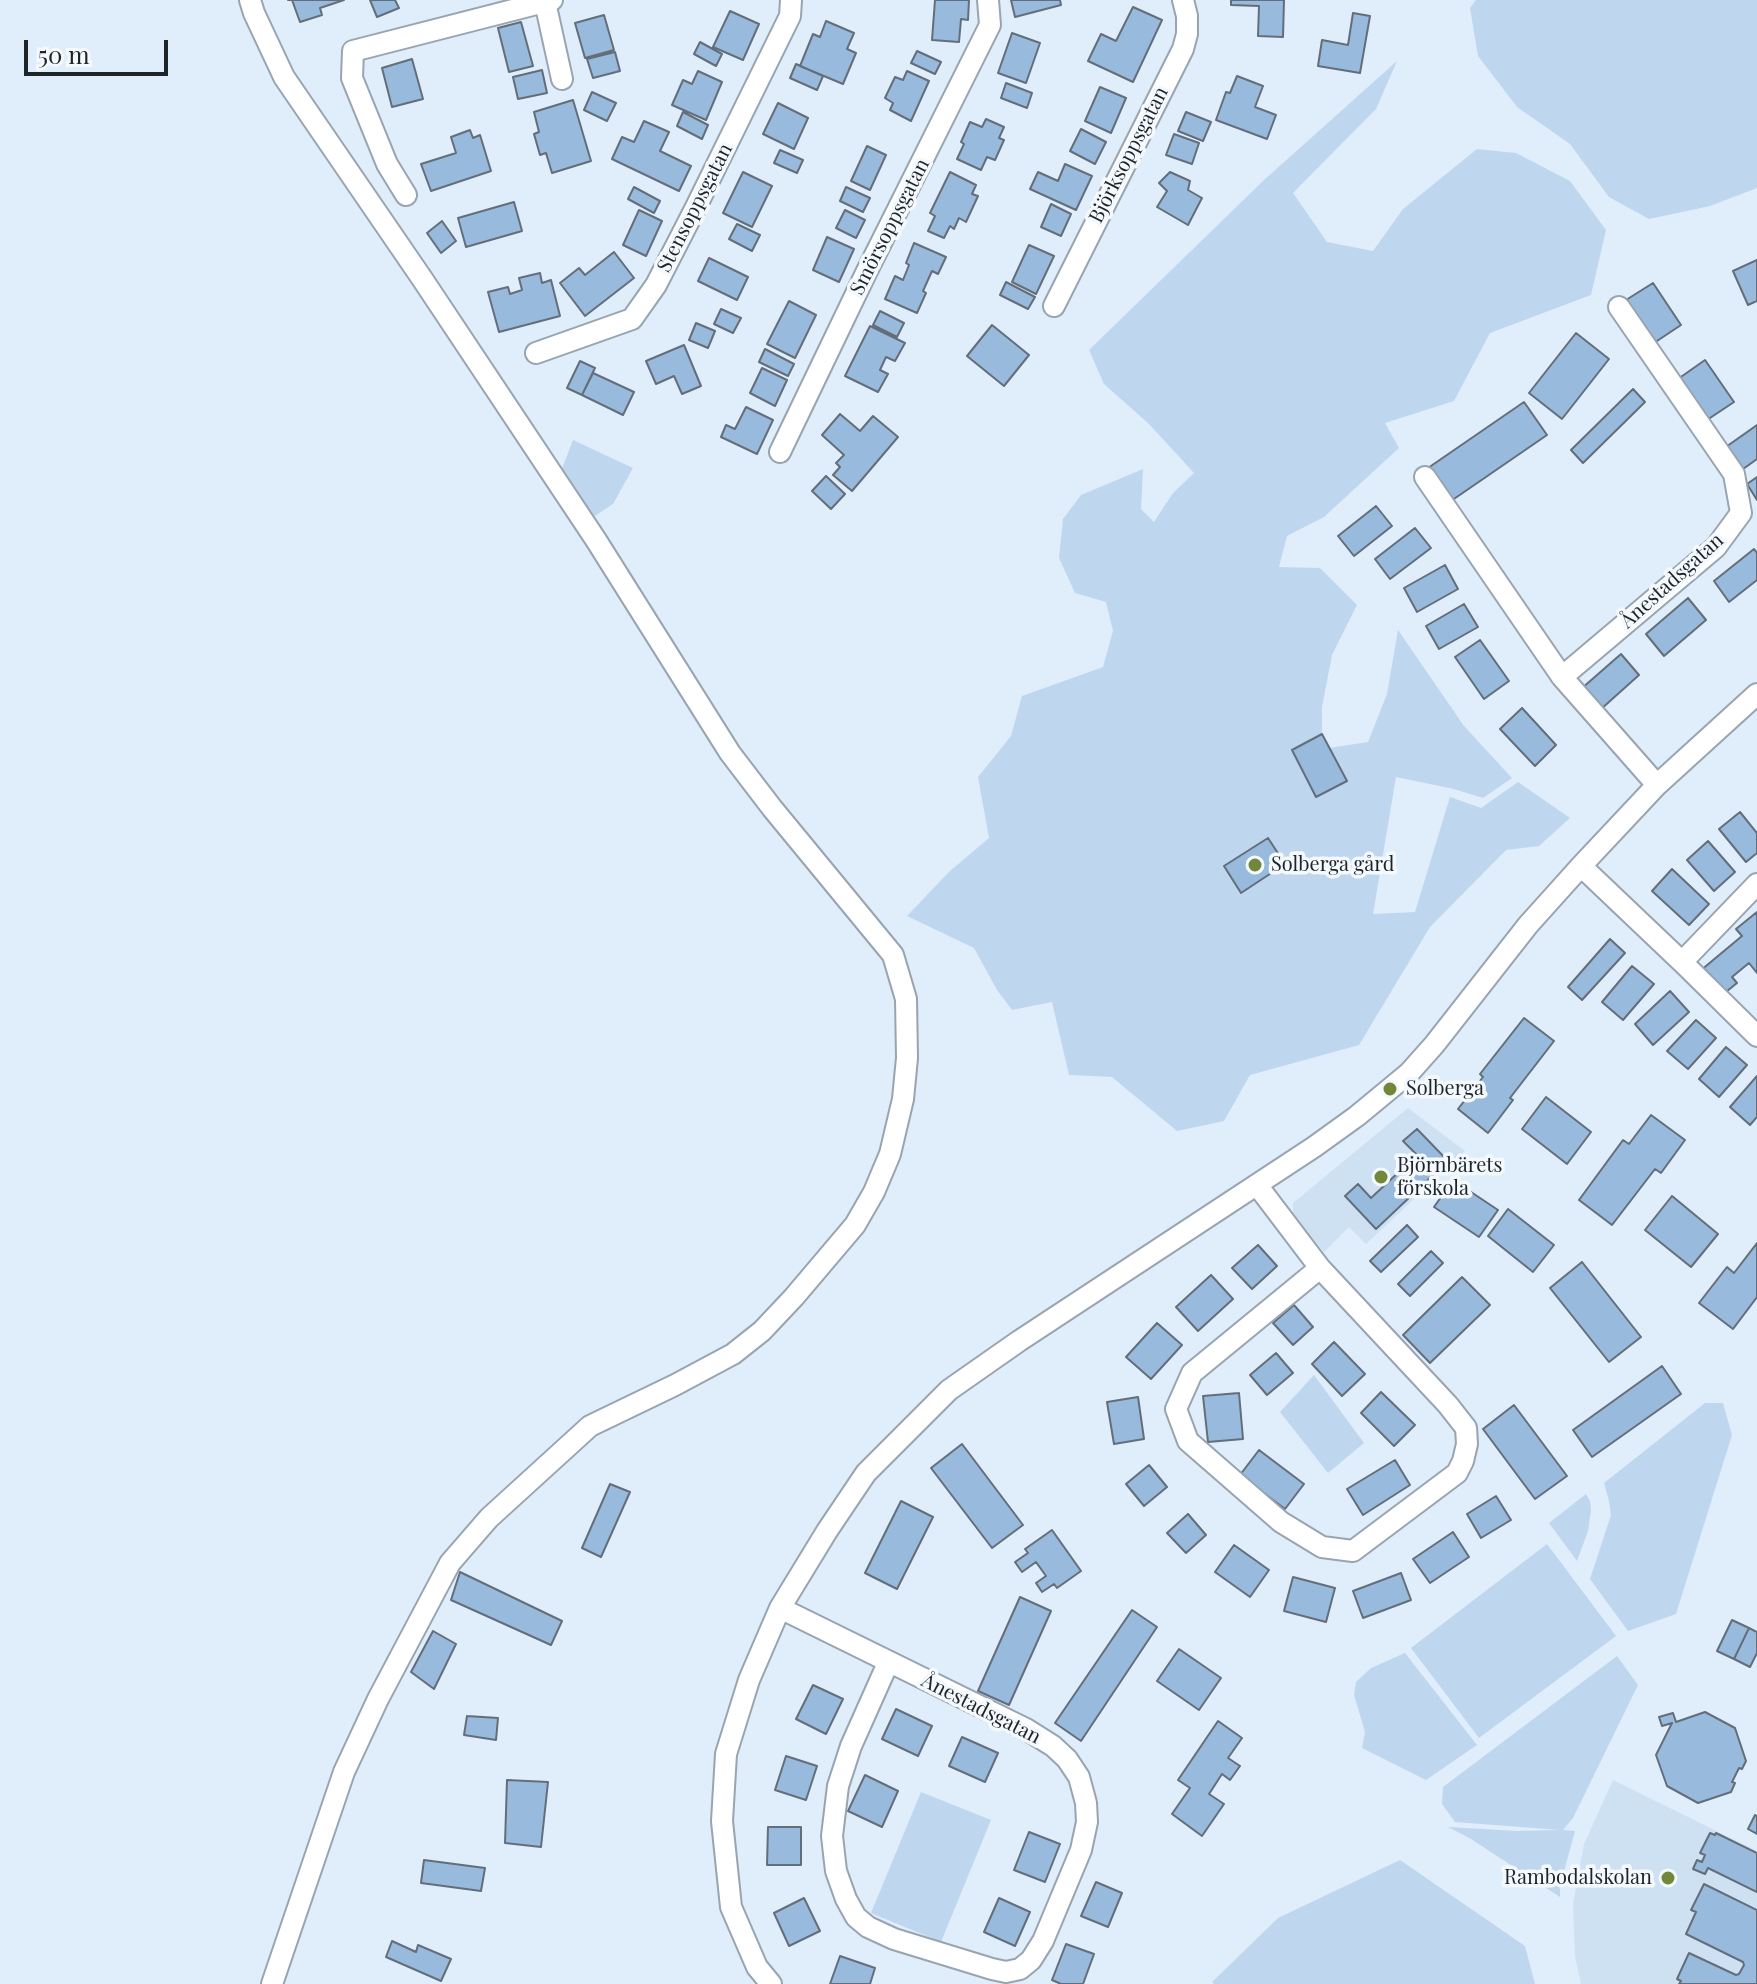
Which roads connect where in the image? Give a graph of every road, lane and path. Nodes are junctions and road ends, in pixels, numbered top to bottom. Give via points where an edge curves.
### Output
1 (250, 0) edge
2 (791, 0) edge
3 (988, 0) edge
4 (1183, 0) edge
5 (549, 1) edge
6 (562, 79) dead end
7 (406, 195) dead end
8 (1054, 306) dead end
9 (1619, 307) dead end
10 (536, 353) dead end
11 (780, 452) dead end
12 (1425, 477) dead end
13 (1562, 677) junction
14 (1757, 694) edge
15 (1657, 785) junction
16 (1581, 866) junction
17 (1757, 884) edge
18 (1682, 962) junction
19 (1757, 1036) edge
20 (1257, 1185) junction
21 (1320, 1268) junction
22 (780, 1608) junction
23 (888, 1663) junction
24 (272, 1984) edge
25 (771, 1984) edge

1 - 24 street via 284,77 596,540 730,753 893,955 906,999 907,1058 890,1154 874,1192 855,1225 794,1297 733,1354 590,1426 489,1518 450,1563 344,1772
2 - 10 street, Stensoppsgatan via 790,16 702,194 656,285 632,319
3 - 11 street, Smörsoppsgatan via 990,25
4 - 8 street, Björksoppsgatan via 1183,49
5 - 6 street
5 - 7 street via 353,51 352,78 387,164
9 - 13 street, Ånestadsgatan via 1734,474 1741,513 1716,547
12 - 13 street
13 - 15 street
14 - 15 street
15 - 16 street
16 - 18 street
16 - 20 street via 1409,1073
17 - 18 street
18 - 19 street
20 - 21 street
20 - 22 street via 949,1390 866,1473
21 - 21 street via 1466,1428 1467,1444 1457,1473 1353,1551 1322,1547 1281,1522 1188,1441 1176,1409 1192,1373
22 - 23 street, Ånestadsgatan
22 - 25 street via 749,1680 726,1754 722,1821 731,1907 757,1967
23 - 23 street, Ånestadsgatan via 1026,1729 1053,1746 1079,1777 1087,1822 1081,1850 1043,1941 1020,1969 992,1969 894,1939 868,1927 846,1899 832,1836 838,1786

